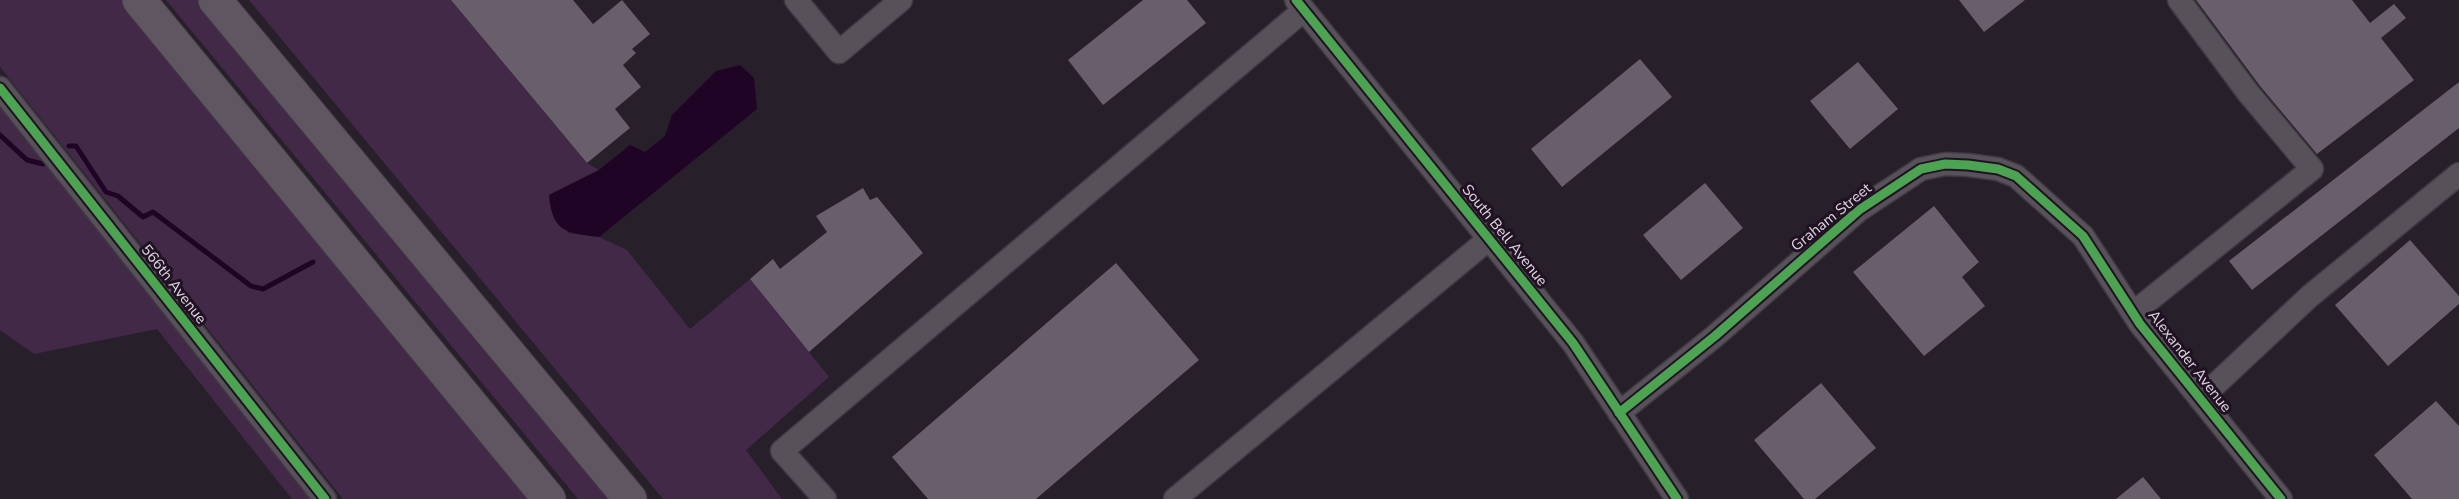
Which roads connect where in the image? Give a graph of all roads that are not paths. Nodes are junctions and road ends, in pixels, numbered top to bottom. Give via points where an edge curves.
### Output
1 (139, 0) edge
2 (215, 0) edge
3 (796, 0) edge
4 (901, 0) edge
5 (2179, 0) edge
6 (1300, 5) edge
7 (0, 88) edge
8 (2459, 174) edge
9 (2083, 236) joint
10 (1489, 239) junction
11 (2133, 313) junction
12 (2200, 399) junction
13 (1619, 413) junction
14 (325, 499) edge
15 (549, 499) edge
16 (630, 499) edge
17 (825, 499) edge
18 (1175, 499) edge
19 (1677, 499) edge
20 (2281, 499) edge

1 - 15 highway
2 - 16 highway
3 - 4 street via 839,52
5 - 11 street via 2249,94 2312,169
6 - 10 street, South Bell Avenue
6 - 17 street via 782,451
7 - 14 street, 566th Avenue
8 - 12 street via 2310,296
9 - 11 street, Alexander Avenue
9 - 13 street, Graham Street via 2016,176 1968,165 1921,169 1859,210 1715,336
10 - 13 street, South Bell Avenue via 1573,343
10 - 18 street
11 - 12 street, Alexander Avenue
12 - 20 street, Alexander Avenue
13 - 19 street, South Bell Avenue

